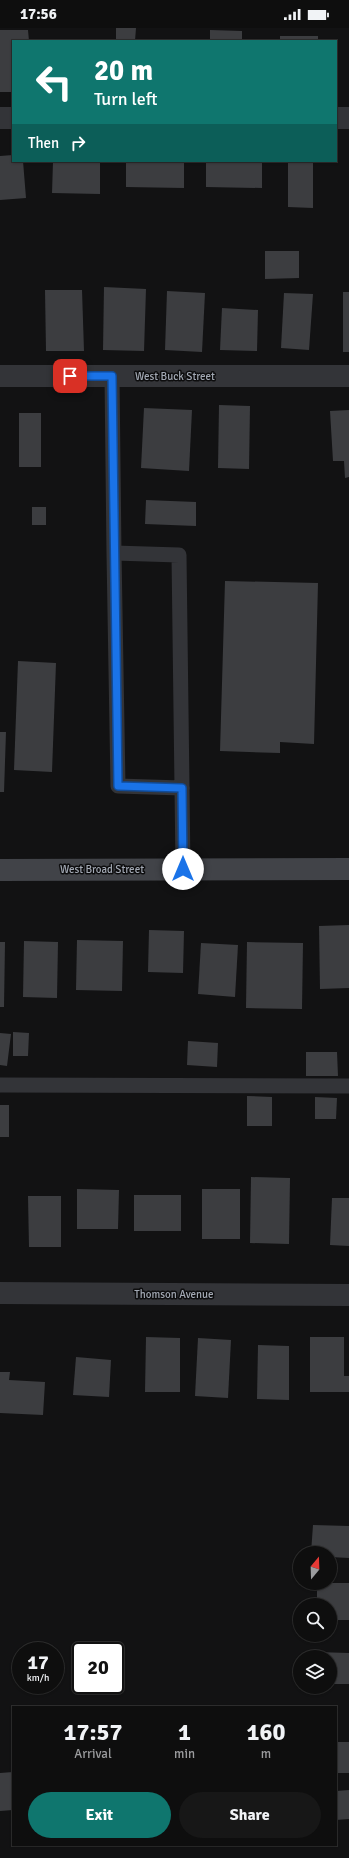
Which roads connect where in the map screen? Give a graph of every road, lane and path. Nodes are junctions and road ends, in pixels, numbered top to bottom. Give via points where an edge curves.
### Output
1 (0, 118) edge
2 (12, 118) edge
3 (337, 118) edge
4 (349, 118) edge
5 (0, 376) edge
6 (112, 376) junction
7 (349, 376) edge
8 (114, 553) junction
9 (182, 788) junction
10 (183, 869) junction
11 (349, 869) edge
12 (0, 870) edge
13 (0, 1084) edge
14 (349, 1086) edge
15 (0, 1293) edge
16 (349, 1295) edge

1 - 2 street
3 - 4 street
5 - 6 street, West Buck Street
6 - 7 street, West Buck Street
6 - 8 lane
8 - 9 lane via 118,786
8 - 9 lane via 179,555
9 - 10 lane
10 - 11 main road, West Broad Street
10 - 12 main road, West Broad Street
13 - 14 lane
15 - 16 street, Thomson Avenue

